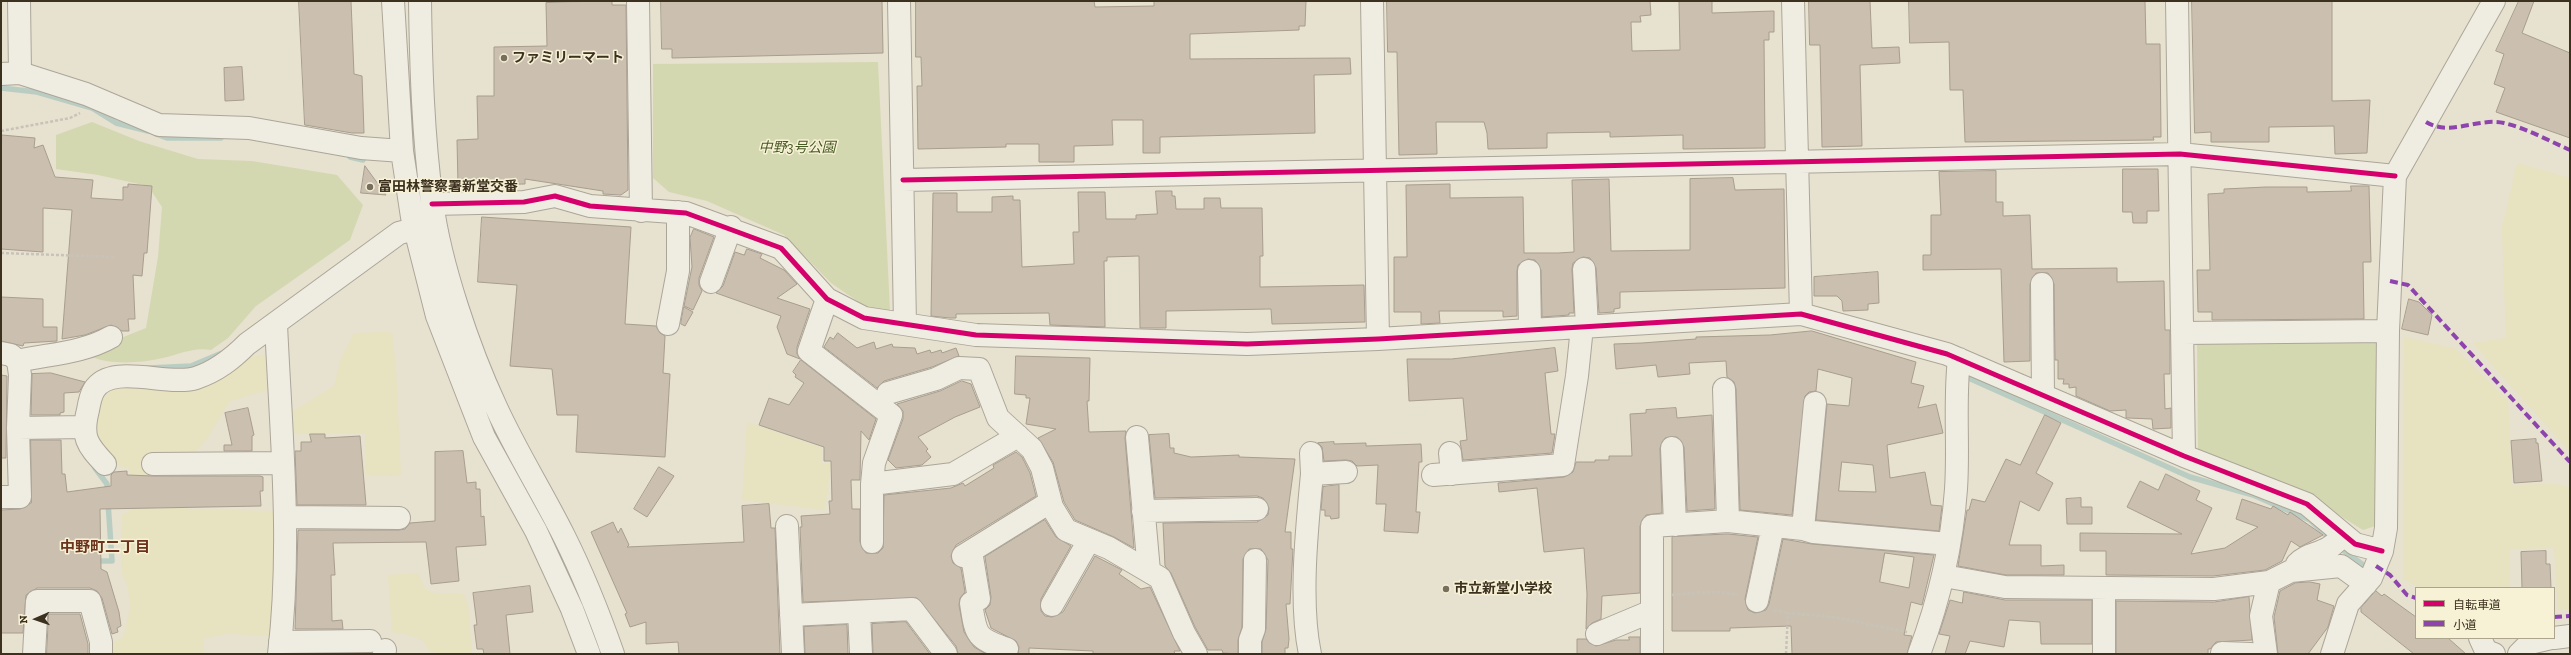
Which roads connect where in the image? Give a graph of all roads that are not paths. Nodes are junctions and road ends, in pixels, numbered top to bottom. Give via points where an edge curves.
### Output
1 (19, 1) edge
2 (393, 1) edge
3 (420, 1) edge
4 (638, 1) edge
5 (899, 1) edge
6 (1372, 1) edge
7 (1793, 1) edge
8 (2177, 1) edge
9 (2494, 1) edge
10 (10, 74) edge
11 (402, 151) junction
12 (2180, 154) junction
13 (1797, 162) junction
14 (1375, 170) junction
15 (2395, 176) junction
16 (903, 180) junction
17 (432, 204) junction
18 (641, 211) junction
19 (678, 212) junction
20 (731, 228) junction
21 (416, 229) junction
22 (1584, 269) dead end
23 (1529, 271) dead end
24 (711, 282) dead end
25 (2042, 284) dead end
26 (827, 299) junction
27 (1801, 314) junction
28 (276, 324) junction
29 (668, 324) dead end
30 (905, 324) junction
31 (1530, 330) junction
32 (2388, 331) junction
33 (1583, 333) junction
34 (2182, 333) junction
35 (111, 337) dead end
36 (1378, 339) junction
37 (9, 357) edge
38 (1959, 366) junction
39 (1724, 389) dead end
40 (888, 393) dead end
41 (2043, 395) junction
42 (1814, 404) dead end
43 (80, 427) junction
44 (18, 428) junction
45 (1018, 436) junction
46 (1137, 437) dead end
47 (1672, 448) dead end
48 (2184, 456) junction
49 (282, 463) junction
50 (105, 464) dead end
51 (153, 464) dead end
52 (1445, 467) dead end
53 (1346, 472) dead end
54 (872, 484) junction
55 (1, 497) edge
56 (1050, 502) junction
57 (1257, 509) dead end
58 (1144, 511) junction
59 (285, 517) junction
60 (399, 518) dead end
61 (1728, 522) junction
62 (1675, 525) junction
63 (787, 526) dead end
64 (1773, 526) junction
65 (1803, 529) junction
66 (2339, 540) junction
67 (872, 542) dead end
68 (1088, 542) junction
69 (1949, 544) junction
70 (2382, 550) junction
71 (1255, 560) dead end
72 (1149, 571) junction
73 (2291, 571) junction
74 (1944, 576) junction
75 (2269, 582) junction
76 (2366, 584) junction
77 (2104, 588) junction
78 (1757, 601) road end
79 (1052, 605) dead end
80 (1652, 606) junction
81 (859, 612) junction
82 (791, 615) junction
83 (1596, 634) dead end
84 (2570, 636) edge
85 (2555, 638) edge
86 (2480, 639) edge
87 (2547, 639) edge
88 (1922, 645) edge
89 (280, 648) edge
90 (380, 648) edge
91 (1007, 649) dead end
92 (2222, 653) edge
93 (34, 654) edge
94 (101, 654) edge
95 (589, 654) edge
96 (613, 654) edge
97 (793, 654) edge
98 (861, 654) edge
99 (946, 654) edge
100 (1196, 654) edge
101 (1250, 654) edge
102 (1310, 654) edge
103 (1652, 654) edge
104 (2104, 654) edge
105 (2252, 654) edge
106 (2266, 654) edge
107 (2332, 654) edge
108 (2494, 654) edge
109 (2519, 654) edge

1 - 10 street
2 - 11 street
3 - 17 street via 424,128
4 - 18 street
5 - 16 street
6 - 14 street
7 - 13 street
8 - 12 street
9 - 15 street
10 - 11 street via 99,100 159,126 248,128 361,148
11 - 21 street
12 - 13 street
12 - 15 street
12 - 34 street
13 - 14 street
13 - 27 street
14 - 16 street
14 - 36 street
15 - 32 street
16 - 30 street
17 - 18 street via 524,202 555,196 590,206
17 - 96 street via 451,284 481,372 564,537 602,620
18 - 19 street
19 - 20 street
19 - 29 street via 678,271
20 - 24 street
20 - 26 street via 781,248
21 - 28 street via 399,233
21 - 95 street via 437,316 467,396 484,437 536,531 572,609
22 - 33 street
23 - 31 street
25 - 41 street
26 - 30 street via 864,318
26 - 54 street via 809,351 890,415 874,463
27 - 33 street
27 - 38 street
28 - 43 street via 247,344 227,363 195,378 168,381 120,376 105,379 94,390
28 - 49 street
30 - 36 street via 976,335 1231,344
31 - 33 street
31 - 36 street
32 - 34 street
32 - 70 street via 2386,528
33 - 52 street via 1563,465
34 - 48 street
35 - 37 street via 97,345 72,352
37 - 44 street via 20,375
38 - 41 street
38 - 69 street via 1956,488
39 - 61 street
40 - 45 street via 936,379 959,368 980,369 998,418
41 - 48 street
42 - 65 street
43 - 44 street
43 - 50 street via 90,448
44 - 55 street via 20,497
45 - 54 street via 953,474
45 - 56 street via 1032,449 1042,468
46 - 58 street
47 - 62 street
48 - 66 street via 2307,504
49 - 51 street
49 - 59 street
53 - 102 street via 1312,463 1297,617
54 - 67 street
56 - 68 street via 1066,530
56 - 91 street via 967,554 979,599 971,603 975,628 980,638
57 - 58 street
58 - 72 street
59 - 60 street
59 - 89 street via 284,610
61 - 62 street
61 - 64 street
62 - 80 street via 1652,526
63 - 82 street
64 - 65 street
64 - 78 street
65 - 69 street
66 - 70 street
66 - 73 street via 2324,552 2302,560
68 - 72 street via 1109,548 1138,567
68 - 79 street
69 - 74 street
70 - 76 street
71 - 101 street via 1254,629 1250,640
72 - 100 street via 1160,578
73 - 75 street
73 - 76 street via 2342,566
74 - 77 street via 2005,587
74 - 88 street
75 - 77 street via 2214,589
75 - 106 street via 2261,616
76 - 107 street via 2348,604
77 - 104 street
80 - 83 street via 1623,631
80 - 103 street
81 - 82 street
81 - 98 street
81 - 99 street via 912,609
82 - 97 street
84 - 85 street
86 - 108 street via 2486,651
87 - 109 street via 2530,643
89 - 90 street
92 - 105 street
93 - 94 street via 37,601 90,600 101,642

